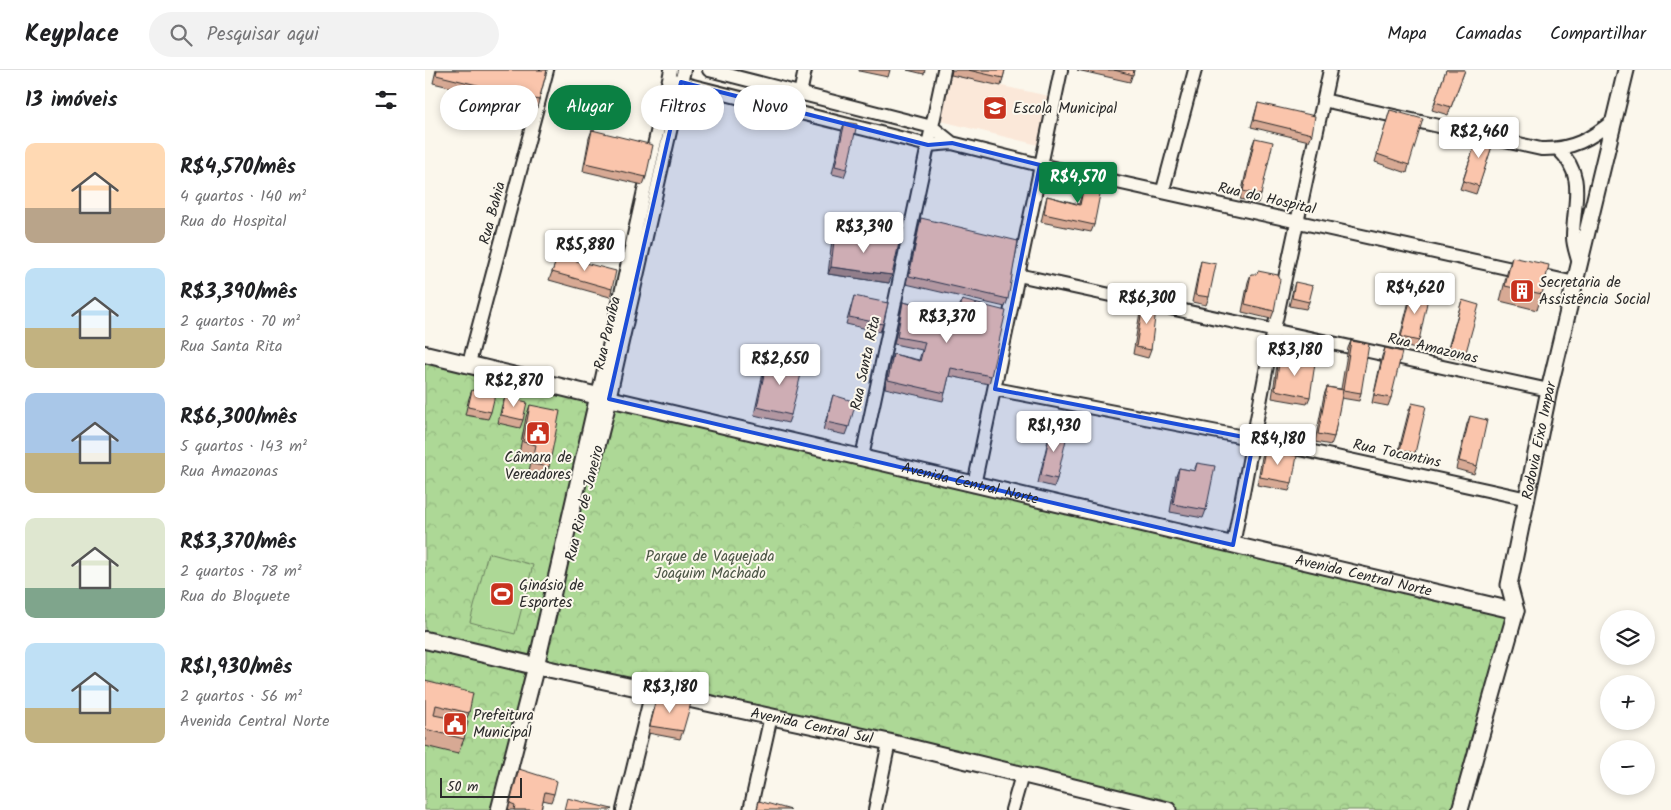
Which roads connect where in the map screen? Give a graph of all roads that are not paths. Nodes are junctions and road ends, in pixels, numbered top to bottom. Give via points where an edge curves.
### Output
1 (547, 70) edge
2 (709, 70) edge
3 (805, 70) edge
4 (944, 70) edge
5 (1061, 70) edge
6 (1195, 70) edge
7 (1330, 70) edge
8 (1626, 70) edge
9 (676, 75) edge
10 (766, 85) edge
11 (802, 85) edge
12 (806, 96) edge
13 (1323, 100) junction
14 (1615, 119) junction
15 (932, 128) junction
16 (952, 143) junction
17 (928, 145) junction
18 (1558, 150) junction
19 (1040, 165) junction
20 (1163, 190) junction
21 (1298, 222) junction
22 (1579, 264) junction
23 (1017, 275) junction
24 (1575, 283) junction
25 (1274, 329) junction
26 (425, 354) edge
27 (469, 363) junction
28 (995, 389) junction
29 (1549, 390) junction
30 (603, 398) junction
31 (1254, 438) junction
32 (862, 457) junction
33 (974, 485) junction
34 (1528, 499) junction
35 (1233, 545) junction
36 (1516, 611) junction
37 (425, 640) edge
38 (540, 667) junction
39 (652, 691) junction
40 (771, 716) junction
41 (889, 742) junction
42 (1022, 774) junction
43 (1127, 806) edge
44 (499, 810) edge
45 (507, 810) edge
46 (623, 810) edge
47 (750, 810) edge
48 (875, 810) edge
49 (1012, 810) edge
50 (1168, 810) edge
51 (1460, 810) edge

1 - 27 street, Rua Bahia
2 - 10 street, Rua do Hospital
3 - 11 street
4 - 15 street, Rua Santa Rita
5 - 19 street
6 - 20 street
7 - 13 street
8 - 14 street, Rodovia Eixo Impar
9 - 17 street, Rua do Hospital
9 - 30 street, Rua Paraíba
12 - 15 street, Rua do Hospital
13 - 18 street
13 - 21 street
14 - 18 street via 1583,142
14 - 22 street, Rodovia Eixo Impar
15 - 16 street, Rua do Hospital
15 - 17 street, Rua Santa Rita
16 - 17 street, Rua do Hospital
16 - 19 street, Rua do Hospital
17 - 32 street, Rua Santa Rita
18 - 22 street via 1569,160 1577,185 1573,239
19 - 20 street, Rua do Hospital
19 - 23 street
20 - 21 street, Rua do Hospital
21 - 24 street, Rua do Hospital
21 - 25 street
22 - 24 street, Rodovia Eixo Impar
23 - 25 street, Rua Amazonas
23 - 28 street
24 - 29 street, Rodovia Eixo Impar
25 - 29 street, Rua Amazonas
25 - 31 street
26 - 27 main road, Avenida Central Norte
27 - 30 main road, Avenida Central Norte
28 - 31 street, Rua Tocantins
28 - 33 street
29 - 34 street, Rodovia Eixo Impar
30 - 32 street, Avenida Central Norte
30 - 38 street, Rua Rio de Janeiro
31 - 34 street, Rua Tocantins
31 - 35 street
32 - 33 street, Avenida Central Norte
33 - 35 street, Avenida Central Norte
34 - 36 street, Rodovia Eixo Impar via 1509,585
35 - 36 street, Avenida Central Norte
36 - 51 street
37 - 38 main road, Avenida Central Sul
38 - 39 street, Avenida Central Sul
38 - 44 street, Rua Rio de Janeiro
38 - 45 street, Rua Rio de Janeiro
39 - 40 street, Avenida Central Sul
39 - 46 street
40 - 41 street, Avenida Central Sul
40 - 47 street
41 - 42 street, Avenida Central Sul
41 - 48 street
42 - 43 street, Avenida Central Sul
42 - 49 street
43 - 50 street, Avenida Central Sul

